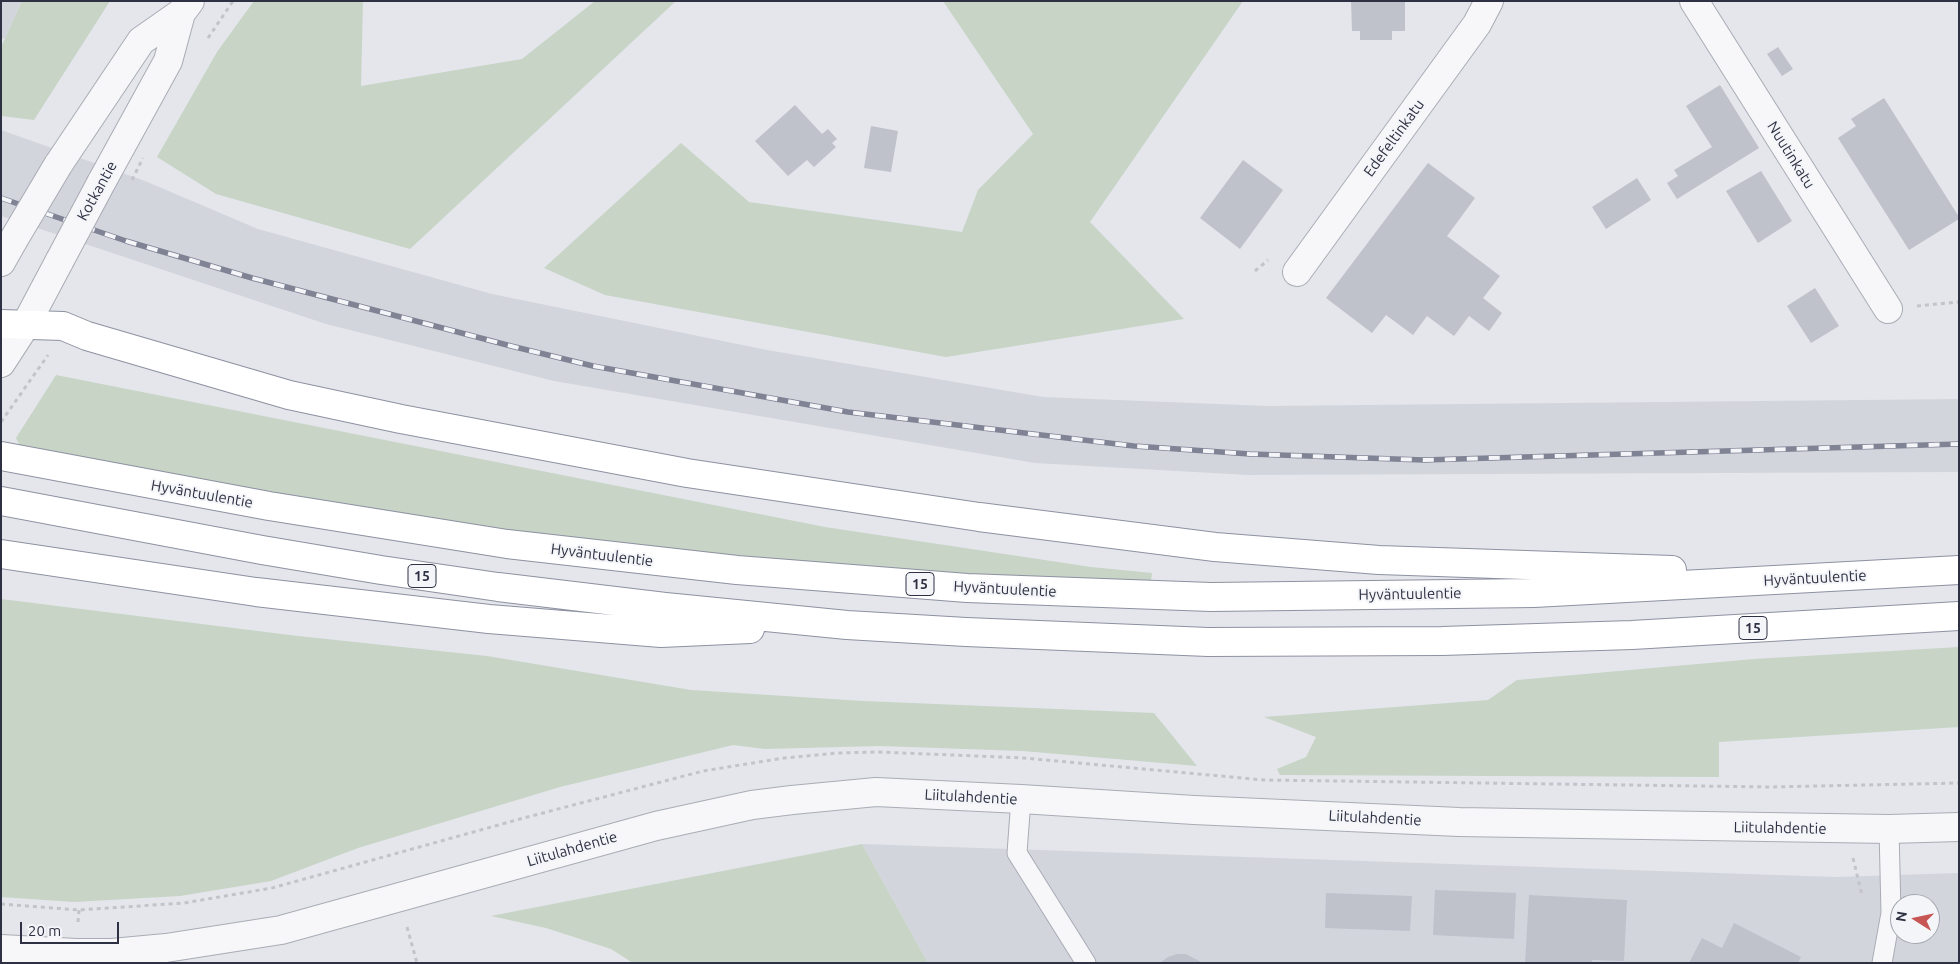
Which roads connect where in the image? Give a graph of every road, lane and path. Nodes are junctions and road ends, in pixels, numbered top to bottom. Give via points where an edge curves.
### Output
1 (1489, 1) edge
2 (1694, 1) edge
3 (185, 7) edge
4 (1272, 258) dead end
5 (1, 262) edge
6 (1255, 271) dead end
7 (1297, 272) dead end
8 (1959, 302) edge
9 (1888, 309) joint
10 (13, 325) edge
11 (1, 363) edge
12 (1, 456) edge
13 (1, 500) edge
14 (1, 554) edge
15 (1959, 570) edge
16 (1848, 576) junction
17 (1959, 616) edge
18 (847, 625) junction
19 (1021, 799) junction
20 (1959, 827) edge
21 (1890, 842) junction
22 (1864, 903) dead end
23 (1, 904) edge
24 (79, 910) dead end
25 (405, 919) dead end
26 (1, 949) edge
27 (112, 958) edge
28 (417, 963) edge
29 (1086, 963) edge
30 (1882, 963) edge

1 - 7 street, Edefeltinkatu via 1477,24
2 - 9 street, Nuutinkatu
3 - 5 street, Kotkantie, bridge via 141,41 58,165
3 - 10 street, Kotkantie, bridge via 168,61 60,260
4 - 6 path
8 - 9 path
10 - 11 street, Kotkantie
10 - 16 highway via 63,326 87,336 289,395 401,420 687,473 978,517 1215,547 1379,560
12 - 16 highway, Hyväntuulentie / 15 via 268,506 507,544 737,570 967,588 1264,597 1534,593
13 - 18 highway, 15 via 380,570 665,607
14 - 18 highway via 256,592 489,619 661,633
15 - 16 highway, Hyväntuulentie / 15
17 - 18 highway, 15 via 1632,634 1290,643 1079,638
19 - 21 street, Liitulahdentie
19 - 27 street, Liitulahdentie via 876,792 752,805 656,826 281,930
19 - 29 lane via 1017,852
20 - 21 street, Liitulahdentie
21 - 22 path via 1852,855
21 - 30 lane via 1891,913
23 - 24 path
25 - 28 path
26 - 27 street, Liitulahdentie

